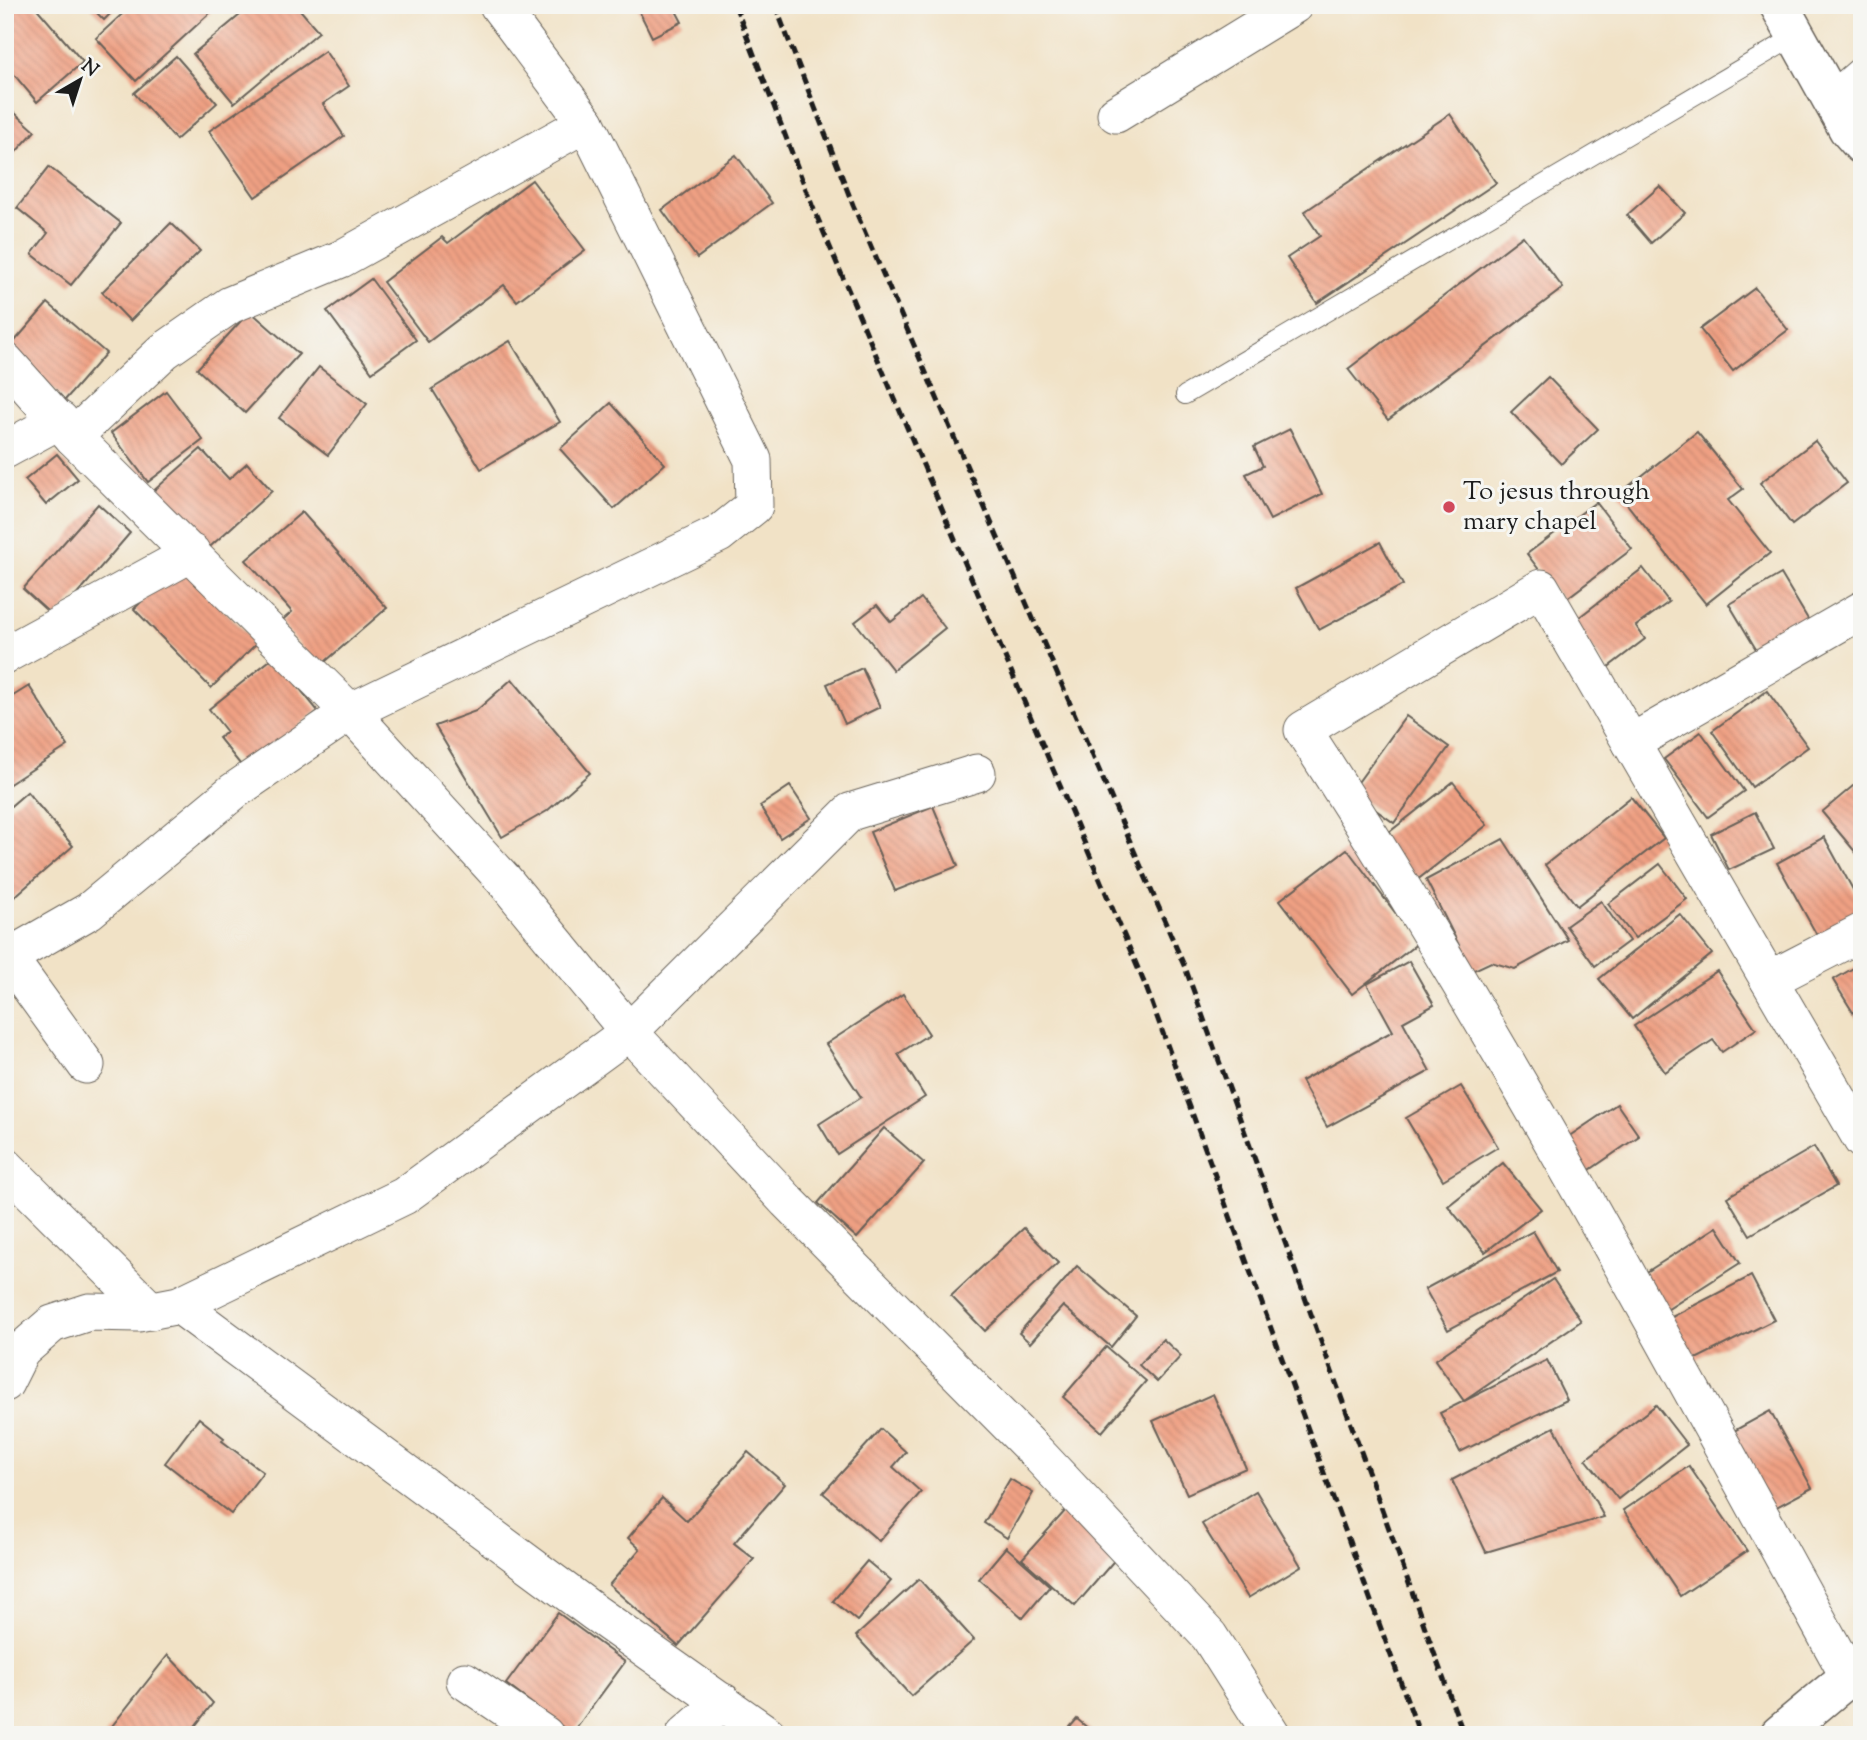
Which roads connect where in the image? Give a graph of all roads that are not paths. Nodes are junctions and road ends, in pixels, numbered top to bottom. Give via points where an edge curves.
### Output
1 (498, 5) edge
2 (1294, 5) edge
3 (1787, 21) edge
4 (1862, 76) edge
5 (1833, 101) junction
6 (1116, 114) dead end
7 (586, 123) junction
8 (1862, 145) edge
9 (5, 361) edge
10 (1185, 395) dead end
11 (66, 429) junction
12 (5, 450) edge
13 (192, 553) junction
14 (1862, 610) edge
15 (5, 655) edge
16 (350, 712) junction
17 (1631, 743) junction
18 (977, 773) dead end
19 (1862, 932) edge
20 (7, 958) edge
21 (1769, 980) junction
22 (629, 1032) junction
23 (86, 1065) dead end
24 (1862, 1140) edge
25 (9, 1180) edge
26 (165, 1308) junction
27 (5, 1383) edge
28 (1855, 1670) edge
29 (465, 1681) dead end
30 (723, 1702) junction
31 (545, 1735) edge
32 (685, 1735) edge
33 (768, 1735) edge
34 (1272, 1735) edge
35 (1779, 1735) edge

1 - 7 street
2 - 6 street
3 - 5 main road
3 - 10 lane
4 - 5 street
5 - 8 main road
7 - 11 street via 341,259 230,305
7 - 16 street via 753,460 754,506 719,534
9 - 11 street
11 - 12 street
11 - 13 street
13 - 15 street
13 - 16 street
14 - 17 street
16 - 20 street via 234,791 89,911
16 - 22 street via 504,880
17 - 21 street
17 - 28 street via 1541,588 1303,730 1363,822 1579,1188
18 - 22 street via 850,812
19 - 21 street
20 - 23 street
21 - 24 street
22 - 26 street via 404,1196
22 - 34 street via 1209,1636
25 - 26 street
26 - 27 street via 89,1312 52,1324 21,1351
26 - 30 street
28 - 35 main road
29 - 31 street
30 - 32 street
30 - 33 street

